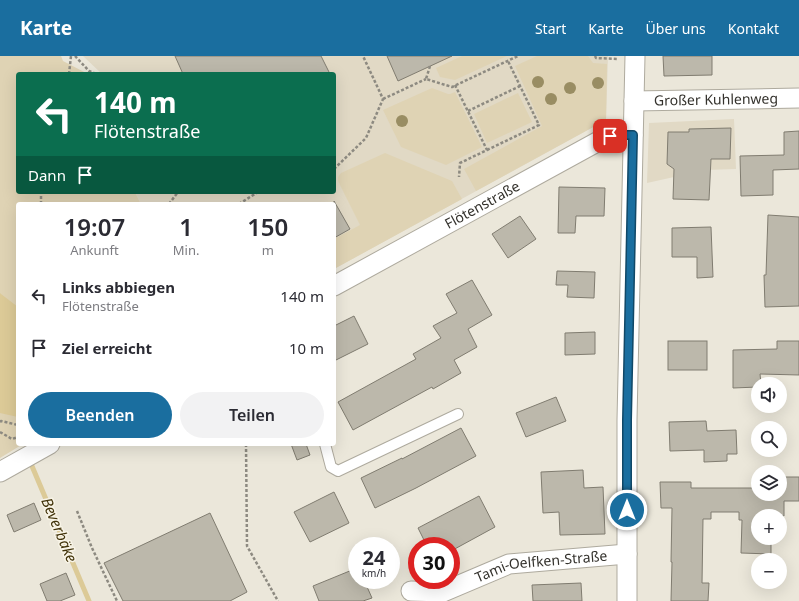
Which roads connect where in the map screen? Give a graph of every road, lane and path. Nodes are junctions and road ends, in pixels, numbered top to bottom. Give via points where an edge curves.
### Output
1 (71, 56) edge
2 (75, 56) edge
3 (363, 56) edge
4 (518, 56) edge
5 (635, 56) edge
6 (508, 61) junction
7 (430, 66) dead end
8 (69, 72) edge
9 (91, 72) edge
10 (426, 79) junction
11 (456, 85) junction
12 (520, 86) junction
13 (799, 98) edge
14 (383, 99) junction
15 (634, 101) junction
16 (468, 111) junction
17 (633, 135) junction
18 (487, 150) junction
19 (336, 167) edge
20 (459, 177) dead end
21 (254, 194) edge
22 (251, 196) junction
23 (254, 199) dead end
24 (242, 202) edge
25 (336, 285) edge
26 (458, 414) dead end
27 (0, 422) edge
28 (16, 425) edge
29 (0, 432) edge
30 (16, 438) edge
31 (46, 446) edge
32 (246, 446) edge
33 (326, 446) edge
34 (0, 472) edge
35 (77, 511) dead end
36 (627, 554) junction
37 (411, 591) dead end
38 (117, 601) edge
39 (278, 601) edge
40 (627, 601) edge

1 - 8 path
2 - 9 path
3 - 14 path
4 - 6 path
5 - 15 street
6 - 11 path
6 - 12 path
7 - 10 path
10 - 11 path via 452,87
10 - 14 path
11 - 16 path
12 - 16 path
12 - 18 path via 539,125
13 - 15 street, Großer Kuhlenweg
14 - 19 path via 366,138
15 - 17 street
16 - 18 path
17 - 25 street, Flötenstraße via 610,136 597,142
17 - 36 street
18 - 20 path via 460,163
21 - 22 path
22 - 23 path
22 - 24 path
26 - 33 lane via 338,471 332,467
27 - 28 path
29 - 30 path via 12,439
31 - 34 street
32 - 39 path via 247,546
35 - 38 path
36 - 37 street, Tami-Oelfken-Straße via 509,564 442,592
36 - 40 street

